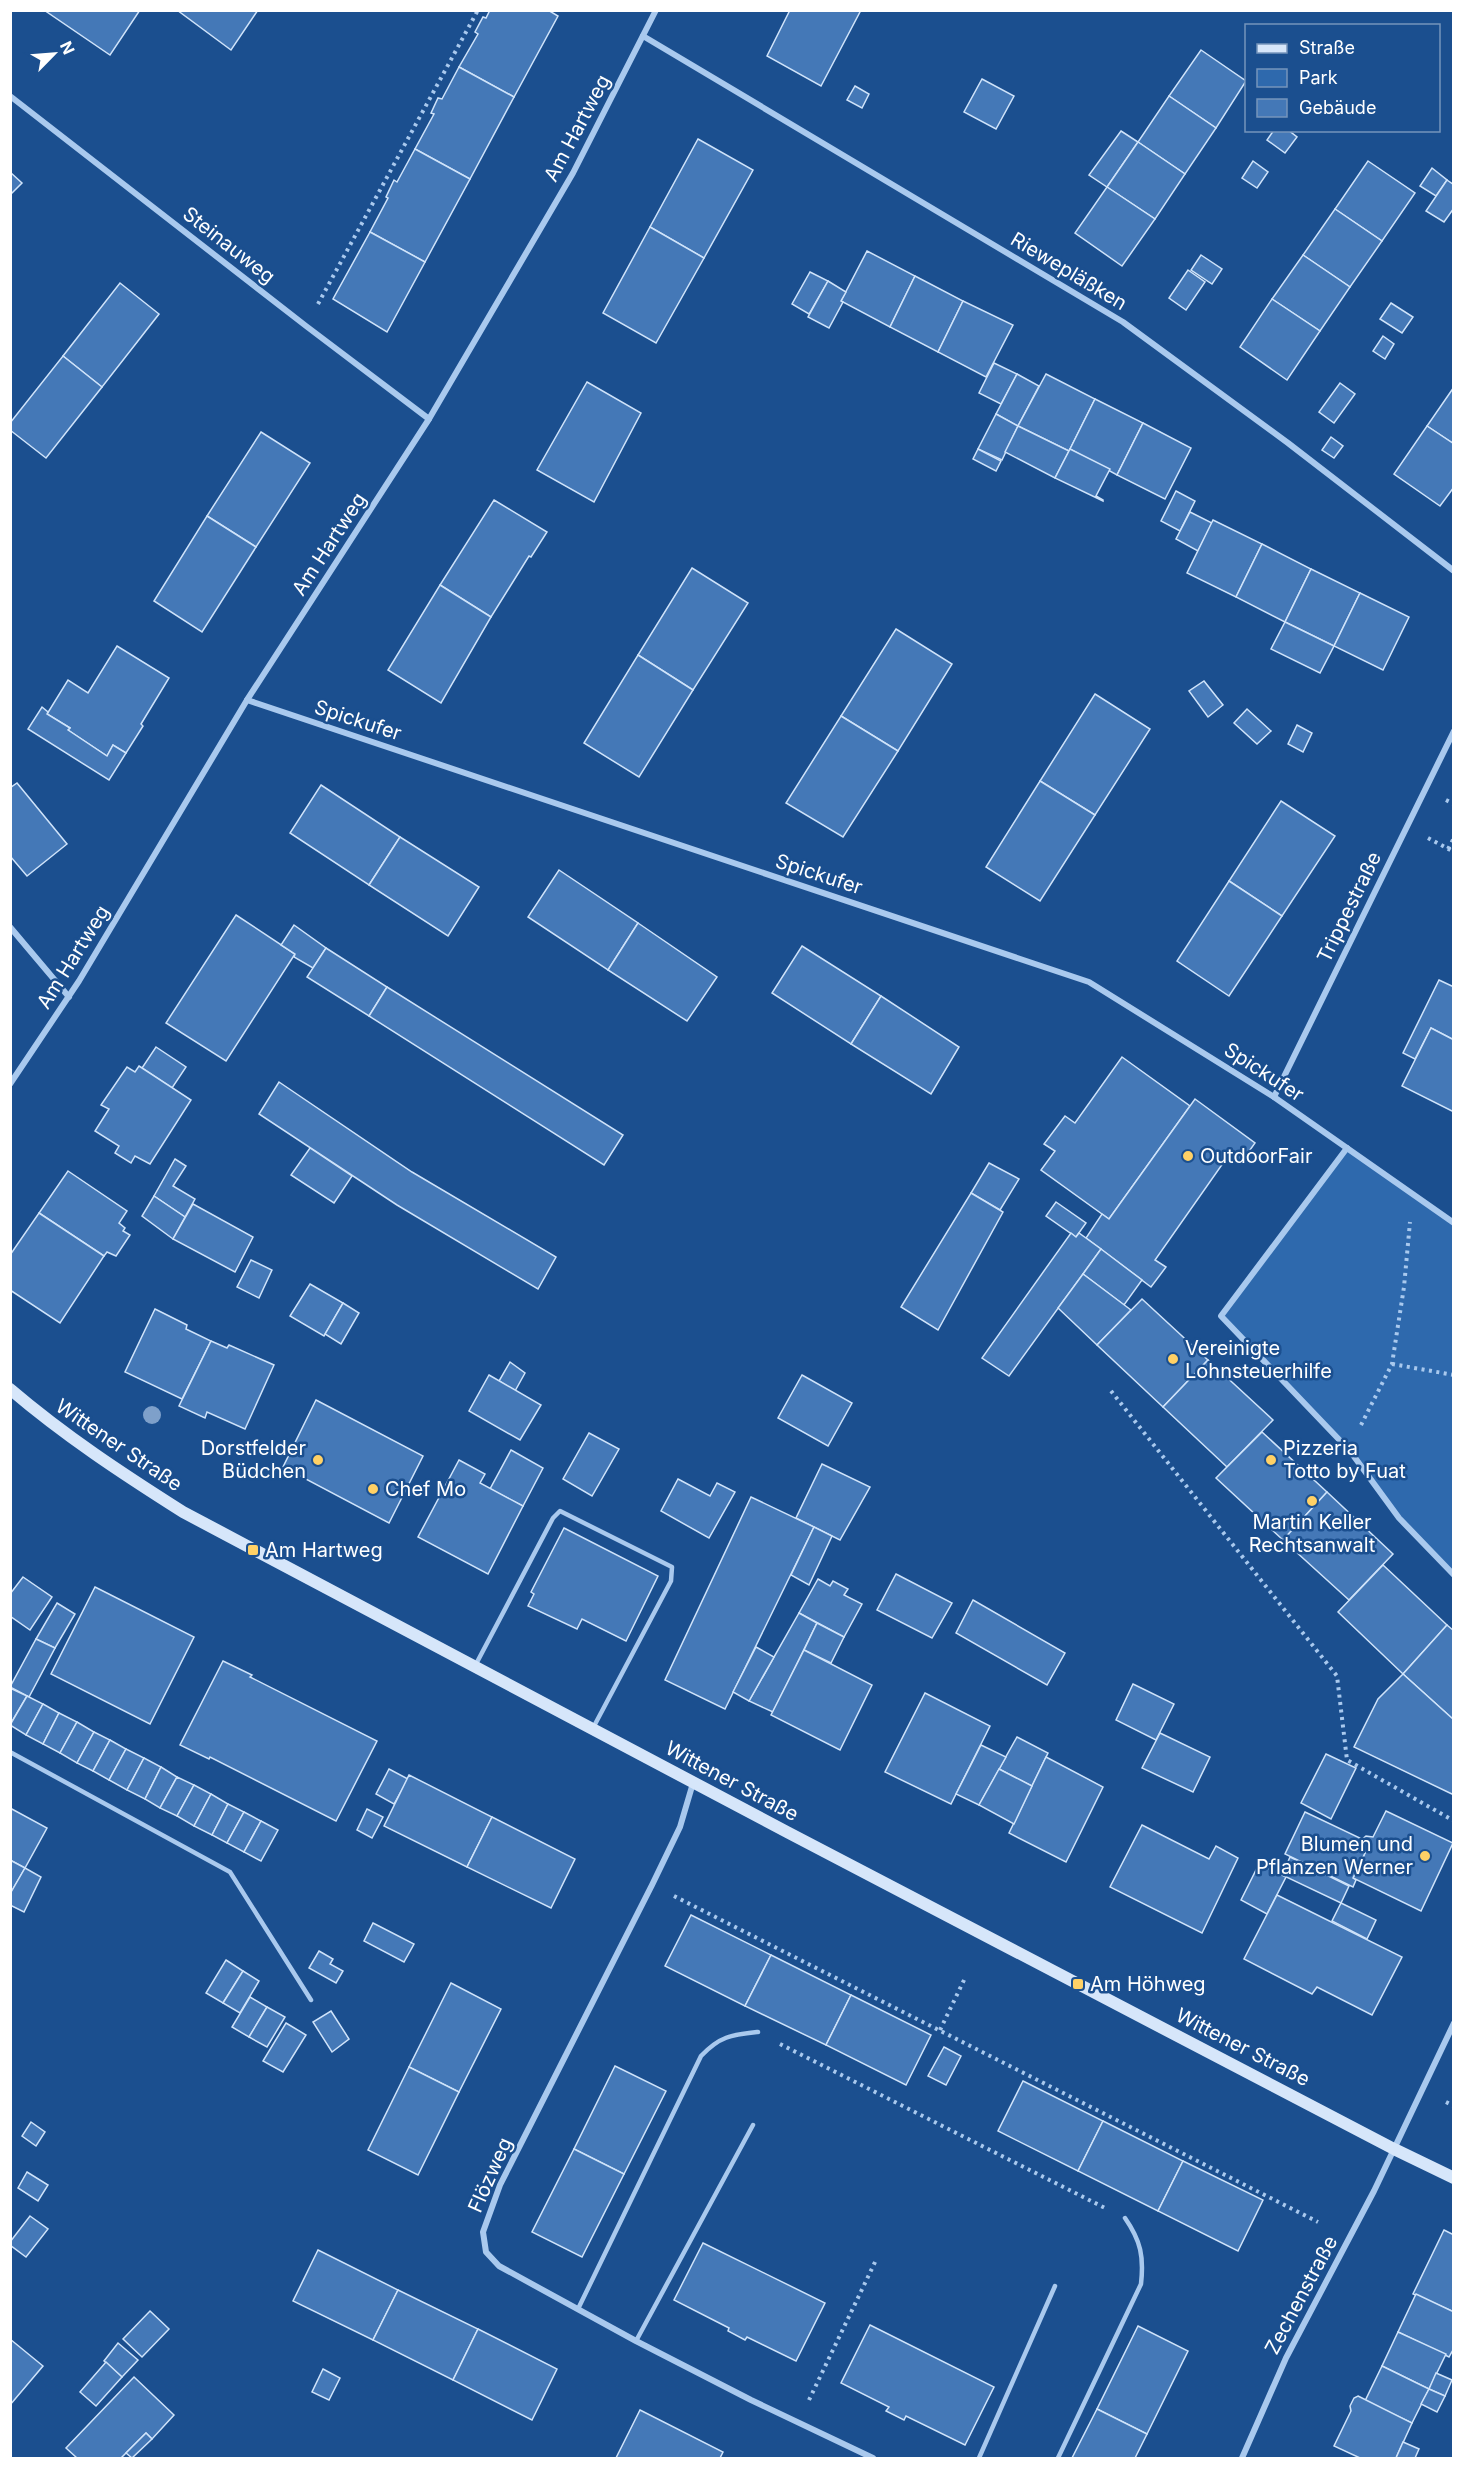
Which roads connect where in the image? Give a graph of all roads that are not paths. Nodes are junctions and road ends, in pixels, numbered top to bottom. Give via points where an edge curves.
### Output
1 (656, 10) edge
2 (644, 36) junction
3 (10, 96) edge
4 (429, 419) junction
5 (1454, 571) edge
6 (247, 700) junction
7 (1454, 731) edge
8 (10, 927) edge
9 (69, 997) junction
10 (10, 1084) edge
11 (1274, 1097) junction
12 (1347, 1148) junction
13 (1454, 1223) edge
14 (10, 1389) edge
15 (1454, 1575) edge
16 (475, 1666) junction
17 (592, 1729) junction
18 (10, 1752) edge
19 (693, 1782) junction
20 (311, 2000) dead end
21 (1454, 2023) edge
22 (758, 2032) road end
23 (753, 2125) dead end
24 (1394, 2149) junction
25 (1454, 2178) edge
26 (1125, 2218) road end
27 (1055, 2286) dead end
28 (578, 2309) junction
29 (636, 2341) junction
30 (873, 2458) edge
31 (979, 2458) edge
32 (1058, 2458) edge
33 (1242, 2458) edge

1 - 2 street, Am Hartweg
2 - 4 street, Am Hartweg via 573,173
2 - 5 street, Riewepläßken via 1123,322 1288,442
3 - 4 street, Steinauweg
4 - 6 street, Am Hartweg
6 - 9 street, Am Hartweg
6 - 11 street, Spickufer via 1089,982
7 - 11 street, Trippestraße
8 - 9 street
9 - 10 street, Am Hartweg
11 - 12 street, Spickufer
12 - 13 street, Spickufer
12 - 15 street via 1221,1316 1350,1451 1399,1518
14 - 16 main road, Wittener Straße via 98,1459 183,1512
16 - 17 main road, Wittener Straße
16 - 17 lane via 560,1511 672,1567 671,1581
17 - 19 main road, Wittener Straße
18 - 20 lane via 230,1872
19 - 24 main road, Wittener Straße
19 - 28 street, Flözweg via 680,1827 500,2186 483,2232 486,2252 499,2266
21 - 24 street
22 - 28 lane via 726,2036 700,2056
23 - 29 lane
24 - 25 main road, Wittener Straße
24 - 33 street, Zechenstraße via 1286,2358
26 - 32 lane via 1144,2261 1141,2284
27 - 31 lane
28 - 29 street, Flözweg
29 - 30 street, Flözweg

